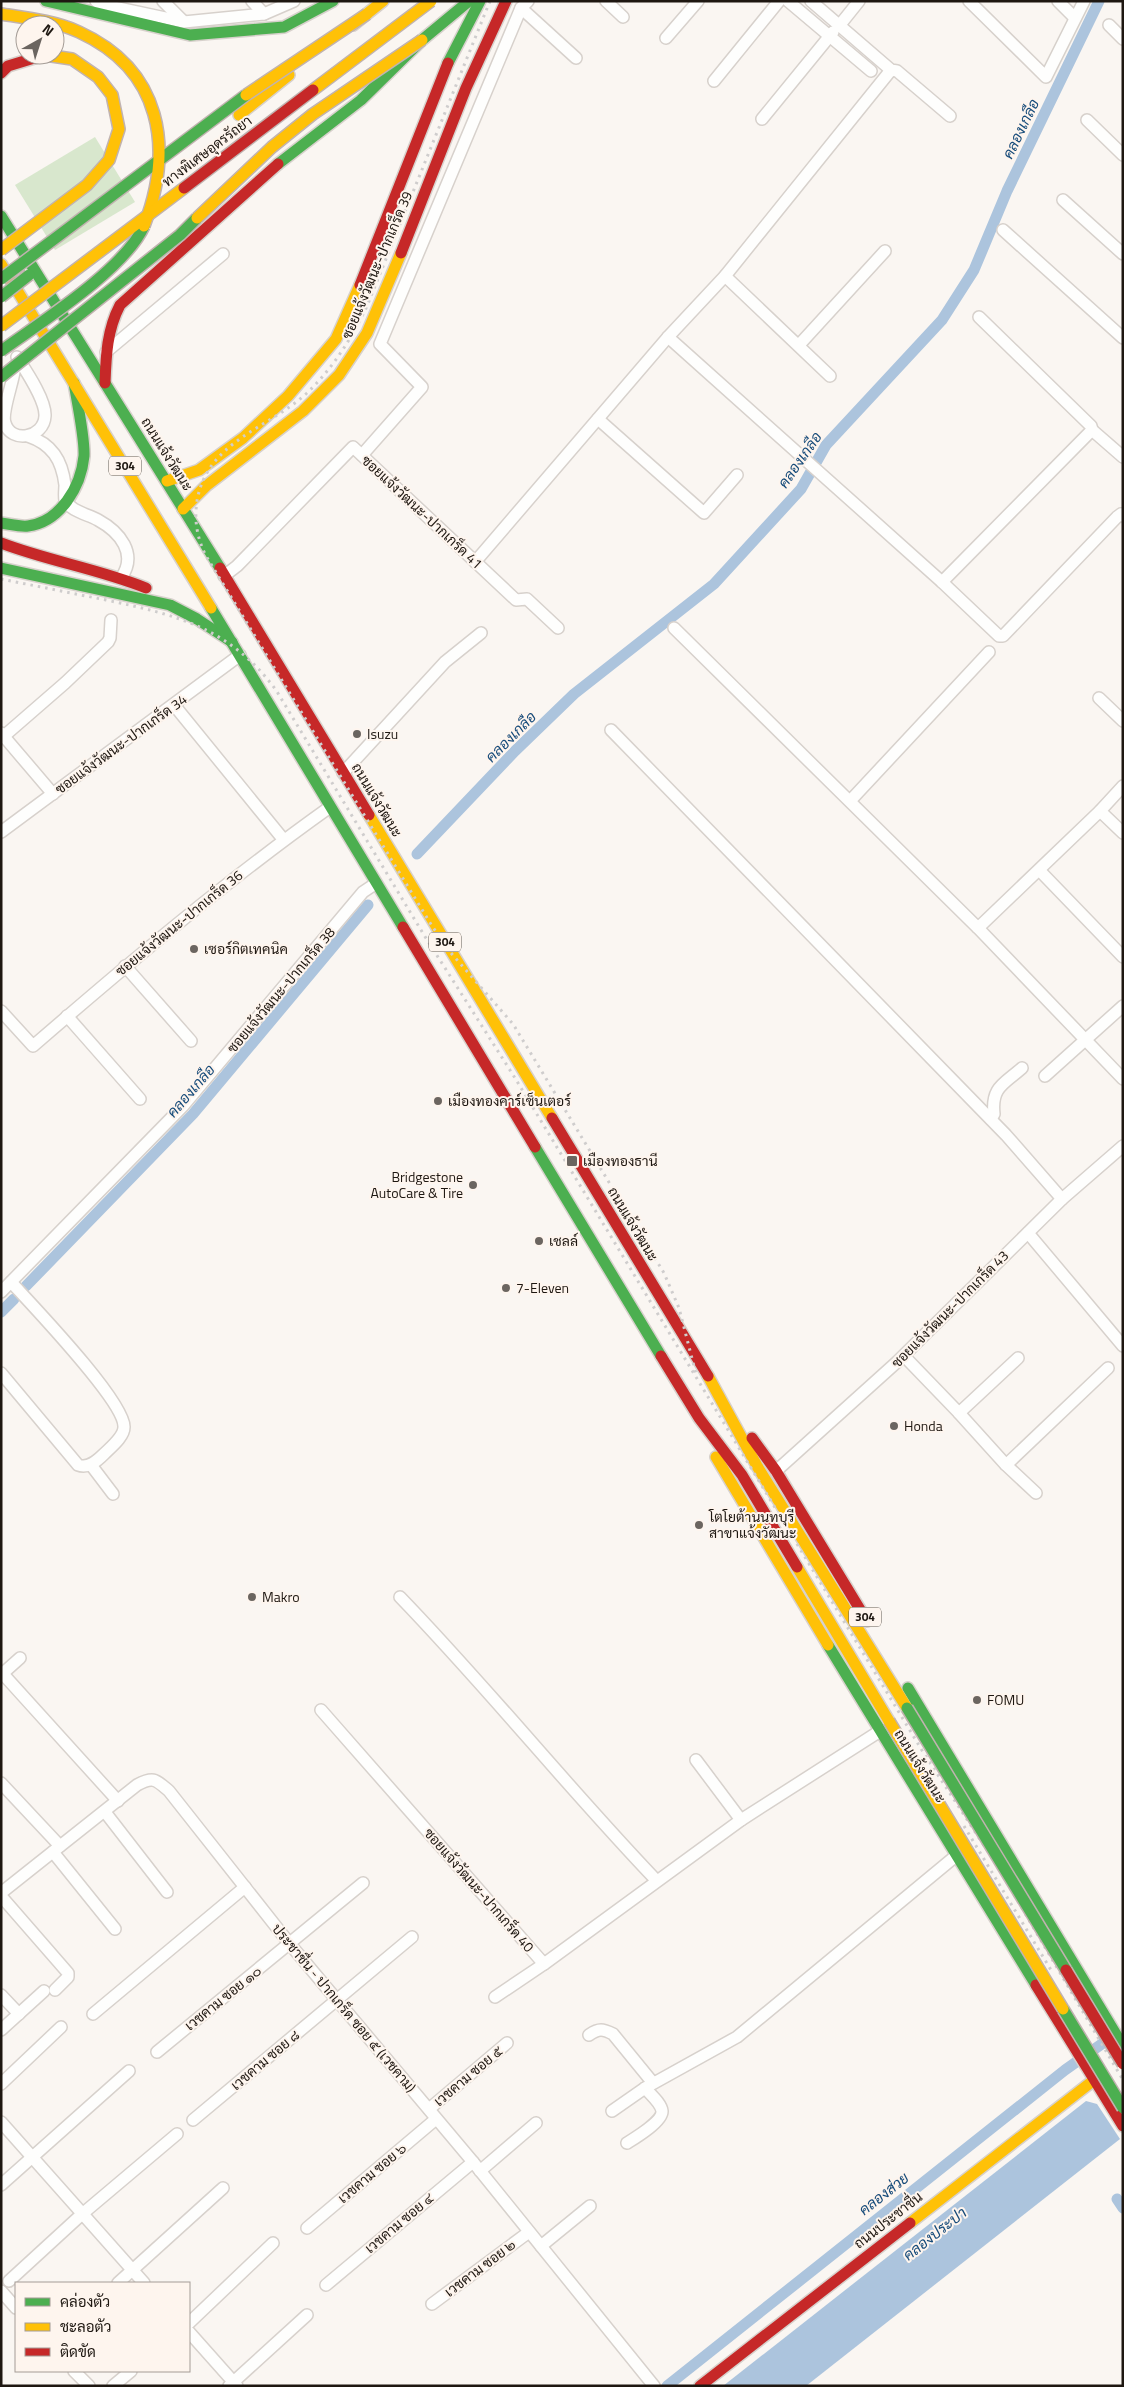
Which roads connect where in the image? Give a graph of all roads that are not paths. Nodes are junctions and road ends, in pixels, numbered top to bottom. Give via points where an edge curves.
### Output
1 (46, 1) edge
2 (96, 1) edge
3 (163, 1) edge
4 (252, 1) edge
5 (294, 1) edge
6 (333, 1) edge
7 (383, 1) edge
8 (431, 1) edge
9 (470, 1) edge
10 (480, 1) edge
11 (506, 1) edge
12 (606, 1) edge
13 (698, 1) edge
14 (779, 1) edge
15 (788, 1) edge
16 (811, 1) edge
17 (859, 1) edge
18 (969, 1) edge
19 (1058, 1) edge
20 (1084, 1) edge
21 (524, 5) edge
22 (1, 14) edge
23 (264, 14) junction
24 (367, 14) junction
25 (623, 16) dead end
26 (1075, 18) junction
27 (184, 22) junction
28 (1109, 25) dead end
29 (834, 31) junction
30 (666, 38) dead end
31 (1123, 39) edge
32 (422, 40) junction
33 (65, 58) edge
34 (576, 58) dead end
35 (18, 65) edge
36 (5, 70) edge
37 (891, 70) junction
38 (871, 71) dead end
39 (714, 81) dead end
40 (950, 116) dead end
41 (762, 119) dead end
42 (1087, 120) dead end
43 (207, 139) dead end
44 (1123, 155) edge
45 (168, 169) dead end
46 (144, 188) dead end
47 (1063, 200) dead end
48 (1, 216) edge
49 (1003, 230) dead end
50 (1, 250) edge
51 (885, 251) dead end
52 (223, 254) dead end
53 (1123, 254) edge
54 (1, 264) edge
55 (41, 266) dead end
56 (725, 276) junction
57 (1, 279) edge
58 (17, 291) junction
59 (1, 297) edge
60 (1, 303) edge
61 (979, 317) dead end
62 (1, 326) edge
63 (1, 331) edge
64 (668, 338) junction
65 (1123, 338) edge
66 (1, 343) edge
67 (799, 346) junction
68 (7, 350) edge
69 (106, 352) junction
70 (1, 355) edge
71 (313, 369) junction
72 (1, 376) edge
73 (830, 376) dead end
74 (74, 383) junction
75 (105, 383) junction
76 (330, 384) junction
77 (598, 420) junction
78 (1092, 430) junction
79 (28, 436) junction
80 (362, 456) junction
81 (1123, 457) edge
82 (737, 475) dead end
83 (167, 481) junction
84 (65, 500) junction
85 (183, 509) junction
86 (1123, 516) edge
87 (1, 523) edge
88 (1, 543) edge
89 (475, 562) junction
90 (1, 568) edge
91 (224, 576) junction
92 (121, 578) junction
93 (942, 582) junction
94 (170, 605) junction
95 (111, 620) dead end
96 (558, 628) dead end
97 (674, 628) dead end
98 (481, 633) dead end
99 (232, 642) junction
100 (990, 652) dead end
101 (240, 655) junction
102 (1099, 698) dead end
103 (174, 705) junction
104 (1123, 721) edge
105 (611, 730) dead end
106 (3, 734) edge
107 (343, 773) junction
108 (1123, 786) edge
109 (53, 794) junction
110 (850, 801) junction
111 (330, 807) junction
112 (1100, 811) junction
113 (1, 832) edge
114 (1123, 833) edge
115 (284, 839) junction
116 (1040, 870) junction
117 (375, 884) junction
118 (978, 928) junction
119 (1123, 957) edge
120 (124, 966) junction
121 (1123, 1006) edge
122 (1, 1011) edge
123 (67, 1016) junction
124 (1085, 1039) junction
125 (191, 1041) dead end
126 (1022, 1068) dead end
127 (1045, 1076) dead end
128 (1123, 1078) edge
129 (140, 1098) dead end
130 (990, 1119) junction
131 (1123, 1146) edge
132 (1062, 1199) junction
133 (1028, 1233) junction
134 (11, 1282) junction
135 (1, 1292) edge
136 (1123, 1346) edge
137 (904, 1356) junction
138 (1018, 1358) dead end
139 (1108, 1368) dead end
140 (1, 1372) edge
141 (724, 1402) junction
142 (959, 1413) junction
143 (699, 1418) junction
144 (91, 1465) junction
145 (1006, 1465) junction
146 (776, 1471) junction
147 (1036, 1493) dead end
148 (113, 1494) dead end
149 (400, 1597) dead end
150 (20, 1658) dead end
151 (2, 1674) edge
152 (321, 1710) dead end
153 (880, 1731) junction
154 (696, 1760) dead end
155 (1, 1783) edge
156 (976, 1800) junction
157 (118, 1801) junction
158 (105, 1812) junction
159 (741, 1820) junction
160 (936, 1822) junction
161 (999, 1837) junction
162 (56, 1849) junction
163 (959, 1858) junction
164 (656, 1880) junction
165 (363, 1883) dead end
166 (245, 1887) junction
167 (167, 1892) dead end
168 (1, 1894) edge
169 (115, 1928) dead end
170 (1053, 1929) junction
171 (412, 1936) dead end
172 (289, 1943) junction
173 (1016, 1951) junction
174 (544, 1964) junction
175 (1, 1995) edge
176 (495, 1996) dead end
177 (336, 1999) junction
178 (19, 2014) junction
179 (93, 2014) dead end
180 (61, 2027) dead end
181 (1, 2030) edge
182 (590, 2035) dead end
183 (507, 2043) dead end
184 (1121, 2043) edge
185 (157, 2052) dead end
186 (1123, 2064) edge
187 (129, 2071) dead end
188 (1094, 2080) junction
189 (1, 2084) edge
190 (649, 2085) junction
191 (1123, 2108) edge
192 (429, 2109) junction
193 (612, 2111) dead end
194 (436, 2119) junction
195 (193, 2120) dead end
196 (1, 2122) edge
197 (536, 2123) dead end
198 (1123, 2126) edge
199 (177, 2134) dead end
200 (627, 2143) dead end
201 (32, 2158) junction
202 (473, 2162) junction
203 (480, 2171) junction
204 (1, 2184) edge
205 (223, 2188) dead end
206 (590, 2206) dead end
207 (81, 2215) junction
208 (307, 2228) dead end
209 (529, 2232) junction
210 (273, 2243) dead end
211 (542, 2246) junction
212 (132, 2270) junction
213 (9, 2281) dead end
214 (119, 2282) edge
215 (143, 2282) edge
216 (326, 2285) dead end
217 (1, 2292) edge
218 (432, 2304) dead end
219 (15, 2307) edge
220 (307, 2314) dead end
221 (190, 2322) edge
222 (190, 2333) edge
223 (75, 2372) edge
224 (130, 2372) edge
225 (233, 2384) edge
226 (89, 2386) edge
227 (113, 2386) edge
228 (654, 2386) edge
229 (700, 2386) edge

1 - 6 main road via 190,34 284,27
2 - 27 street
3 - 27 street
4 - 23 street
5 - 23 street
7 - 24 main road, ทางพิเศษอุดรรัถยา
8 - 62 main road, ทางพิเศษอุดรรัถยา, bridge
9 - 32 main road
10 - 71 main road, ซอยแจ้งวัฒนะ-ปากเกร็ด 39 via 453,50 345,321
11 - 76 main road, ซอยแจ้งวัฒนะ-ปากเกร็ด 39 via 482,48 365,336
12 - 25 street
13 - 30 street
14 - 39 street
15 - 29 street
16 - 29 street
17 - 29 street
18 - 26 street via 1046,77
19 - 26 street
20 - 26 street
21 - 34 street
21 - 80 street via 380,344 422,387
22 - 68 main road, bridge via 46,21 78,31 107,47 135,77 154,109 161,149 156,193 138,239 90,286
23 - 27 street
24 - 43 main road, ทางพิเศษอุดรรัถยา, bridge
24 - 57 main road, bridge via 250,92
28 - 31 street
29 - 37 street
29 - 38 street
29 - 41 street
32 - 69 main road, bridge via 361,100 286,157 133,292 120,305 112,320
32 - 72 main road, bridge via 313,114 232,183 180,235
33 - 50 main road, bridge via 72,59 98,77 112,95 119,129 110,160 87,185
35 - 36 main road
37 - 40 street via 897,71
37 - 56 street
42 - 44 street
45 - 46 main road, ทางพิเศษอุดรรัถยา
47 - 53 street
48 - 75 main road, ถนนแจ้งวัฒนะ / 304
49 - 65 street
51 - 67 street
52 - 69 street
54 - 58 main road, ถนนแจ้งวัฒนะ / 304
55 - 59 main road, bridge
56 - 64 street
56 - 67 street
58 - 60 street
58 - 74 main road, ถนนแจ้งวัฒนะ / 304
61 - 78 street
63 - 68 street
64 - 77 street
64 - 93 street
66 - 70 street via 4,352
67 - 73 street
68 - 79 street via 14,376 4,414 5,423 10,431
68 - 79 street via 42,403 45,415 43,426
69 - 75 main road
71 - 76 main road
71 - 83 main road, ซอยแจ้งวัฒนะ-ปากเกร็ด 39 via 243,438 198,470
74 - 84 main road via 84,456 78,479
74 - 99 main road, ถนนแจ้งวัฒนะ / 304
75 - 83 main road, ถนนแจ้งวัฒนะ / 304
76 - 85 main road, ซอยแจ้งวัฒนะ-ปากเกร็ด 39 via 250,454 194,494
77 - 82 street via 704,513
77 - 89 street
78 - 81 street
78 - 93 street
79 - 84 street via 51,448 60,464
80 - 89 street, ซอยแจ้งวัฒนะ-ปากเกร็ด 41
80 - 91 street, ซอยแจ้งวัฒนะ-ปากเกร็ด 41 via 353,447
83 - 85 main road, ถนนแจ้งวัฒนะ / 304
84 - 87 main road via 64,506 49,520 27,526
84 - 92 street via 77,511 111,528 125,545 129,560
85 - 91 main road, ถนนแจ้งวัฒนะ / 304
86 - 93 street via 1117,517 1003,636 999,636
88 - 92 main road
89 - 96 street, ซอยแจ้งวัฒนะ-ปากเกร็ด 41 via 516,600 527,599
90 - 94 main road
91 - 107 main road, ถนนแจ้งวัฒนะ / 304
92 - 94 main road via 153,591
94 - 99 main road
95 - 106 street via 108,642 66,683
97 - 110 street
98 - 107 street via 445,662
99 - 101 main road, ถนนแจ้งวัฒนะ / 304
100 - 110 street
101 - 103 street, ซอยแจ้งวัฒนะ-ปากเกร็ด 34
101 - 111 main road, ถนนแจ้งวัฒนะ / 304
102 - 104 street
103 - 109 street, ซอยแจ้งวัฒนะ-ปากเกร็ด 34
103 - 115 street
105 - 130 street
106 - 109 street
107 - 141 main road, ถนนแจ้งวัฒนะ / 304
108 - 112 street
109 - 113 street, ซอยแจ้งวัฒนะ-ปากเกร็ด 34
110 - 118 street
111 - 115 street, ซอยแจ้งวัฒนะ-ปากเกร็ด 36
111 - 117 main road, ถนนแจ้งวัฒนะ / 304
112 - 114 street
112 - 116 street
115 - 120 street, ซอยแจ้งวัฒนะ-ปากเกร็ด 36
116 - 118 street
116 - 119 street
117 - 134 street, ซอยแจ้งวัฒนะ-ปากเกร็ด 38 via 363,892 183,1106
117 - 143 main road, ถนนแจ้งวัฒนะ / 304
118 - 124 street
120 - 123 street, ซอยแจ้งวัฒนะ-ปากเกร็ด 36
120 - 125 street
121 - 124 street
122 - 123 street, ซอยแจ้งวัฒนะ-ปากเกร็ด 36 via 33,1046
123 - 129 street
124 - 127 street
124 - 128 street
126 - 130 street via 995,1094 992,1102 994,1114
130 - 132 street
131 - 132 street, ซอยแจ้งวัฒนะ-ปากเกร็ด 43
132 - 133 street, ซอยแจ้งวัฒนะ-ปากเกร็ด 43
133 - 136 street
133 - 137 street, ซอยแจ้งวัฒนะ-ปากเกร็ด 43
134 - 135 street, ซอยแจ้งวัฒนะ-ปากเกร็ด 38
134 - 144 street via 76,1354 121,1416 123,1433
137 - 142 street
137 - 146 street, ซอยแจ้งวัฒนะ-ปากเกร็ด 43
138 - 142 street
139 - 145 street
140 - 144 street via 78,1465
141 - 146 main road, ถนนแจ้งวัฒนะ / 304
141 - 186 main road, ถนนแจ้งวัฒนะ / 304, bridge via 757,1466
142 - 145 street
143 - 153 main road, ถนนแจ้งวัฒนะ / 304 via 740,1500
143 - 191 main road, ถนนแจ้งวัฒนะ / 304, bridge via 742,1475
144 - 148 street
145 - 147 street
146 - 156 main road, ถนนแจ้งวัฒนะ / 304
149 - 164 street
150 - 151 street
151 - 157 street
152 - 174 street, ซอยแจ้งวัฒนะ-ปากเกร็ด 40
153 - 159 street, ซอยแจ้งวัฒนะ-ปากเกร็ด 40
153 - 160 main road, ถนนแจ้งวัฒนะ / 304
154 - 159 street
155 - 162 street
156 - 160 main road via 977,1812 971,1822 960,1829 950,1830
156 - 161 main road, ถนนแจ้งวัฒนะ / 304
157 - 158 street, ประชาชื่น - ปากเกร็ด ซอย ๕ (เวชคาม)
157 - 166 street, ประชาชื่น - ปากเกร็ด ซอย ๕ (เวชคาม) via 147,1780 157,1780 170,1791
158 - 162 street, ประชาชื่น - ปากเกร็ด ซอย ๕ (เวชคาม)
158 - 167 street
159 - 164 street, ซอยแจ้งวัฒนะ-ปากเกร็ด 40
160 - 163 main road, ถนนแจ้งวัฒนะ / 304
161 - 163 main road via 987,1830 975,1829 964,1835
161 - 170 main road, ถนนแจ้งวัฒนะ / 304
162 - 168 street, ประชาชื่น - ปากเกร็ด ซอย ๕ (เวชคาม)
162 - 169 street
163 - 173 main road, ถนนแจ้งวัฒนะ / 304
163 - 190 street via 737,2037
164 - 174 street, ซอยแจ้งวัฒนะ-ปากเกร็ด 40
165 - 172 street, เวชคาม ซอย ๑๐
166 - 172 street, ประชาชื่น - ปากเกร็ด ซอย ๕ (เวชคาม)
166 - 179 street
168 - 178 street via 68,1973 67,1978
170 - 173 main road
170 - 184 main road, ถนนแจ้งวัฒนะ / 304
171 - 177 street, เวชคาม ซอย ๘
172 - 177 street, ประชาชื่น - ปากเกร็ด ซอย ๕ (เวชคาม)
172 - 185 street, เวชคาม ซอย ๑๐
173 - 188 main road, ถนนแจ้งวัฒนะ / 304
174 - 176 street
175 - 178 street
177 - 192 street, ประชาชื่น - ปากเกร็ด ซอย ๕ (เวชคาม)
177 - 195 street, เวชคาม ซอย ๘
178 - 181 street
180 - 189 street
182 - 190 street via 604,2029 613,2034
183 - 192 street, เวชคาม ซอย ๕
187 - 201 street
188 - 198 main road, ถนนแจ้งวัฒนะ / 304
188 - 229 main road, ถนนประชาชื่น
190 - 193 street
190 - 200 street via 662,2115
192 - 194 street, ประชาชื่น - ปากเกร็ด ซอย ๕ (เวชคาม)
194 - 202 street, ประชาชื่น - ปากเกร็ด ซอย ๕ (เวชคาม)
194 - 208 street, เวชคาม ซอย ๖
196 - 201 street
197 - 203 street
199 - 207 street
201 - 204 street
201 - 207 street
202 - 203 street, ประชาชื่น - ปากเกร็ด ซอย ๕ (เวชคาม)
202 - 216 street, เวชคาม ซอย ๔
203 - 209 street, ประชาชื่น - ปากเกร็ด ซอย ๕ (เวชคาม)
205 - 212 street
206 - 211 street
207 - 212 street
207 - 213 street
209 - 211 street, ประชาชื่น - ปากเกร็ด ซอย ๕ (เวชคาม)
209 - 218 street, เวชคาม ซอย ๒
210 - 221 street
211 - 228 street, ประชาชื่น - ปากเกร็ด ซอย ๕ (เวชคาม)
212 - 214 street
212 - 215 street
217 - 219 street
220 - 225 street
222 - 225 street
223 - 226 street
224 - 227 street

